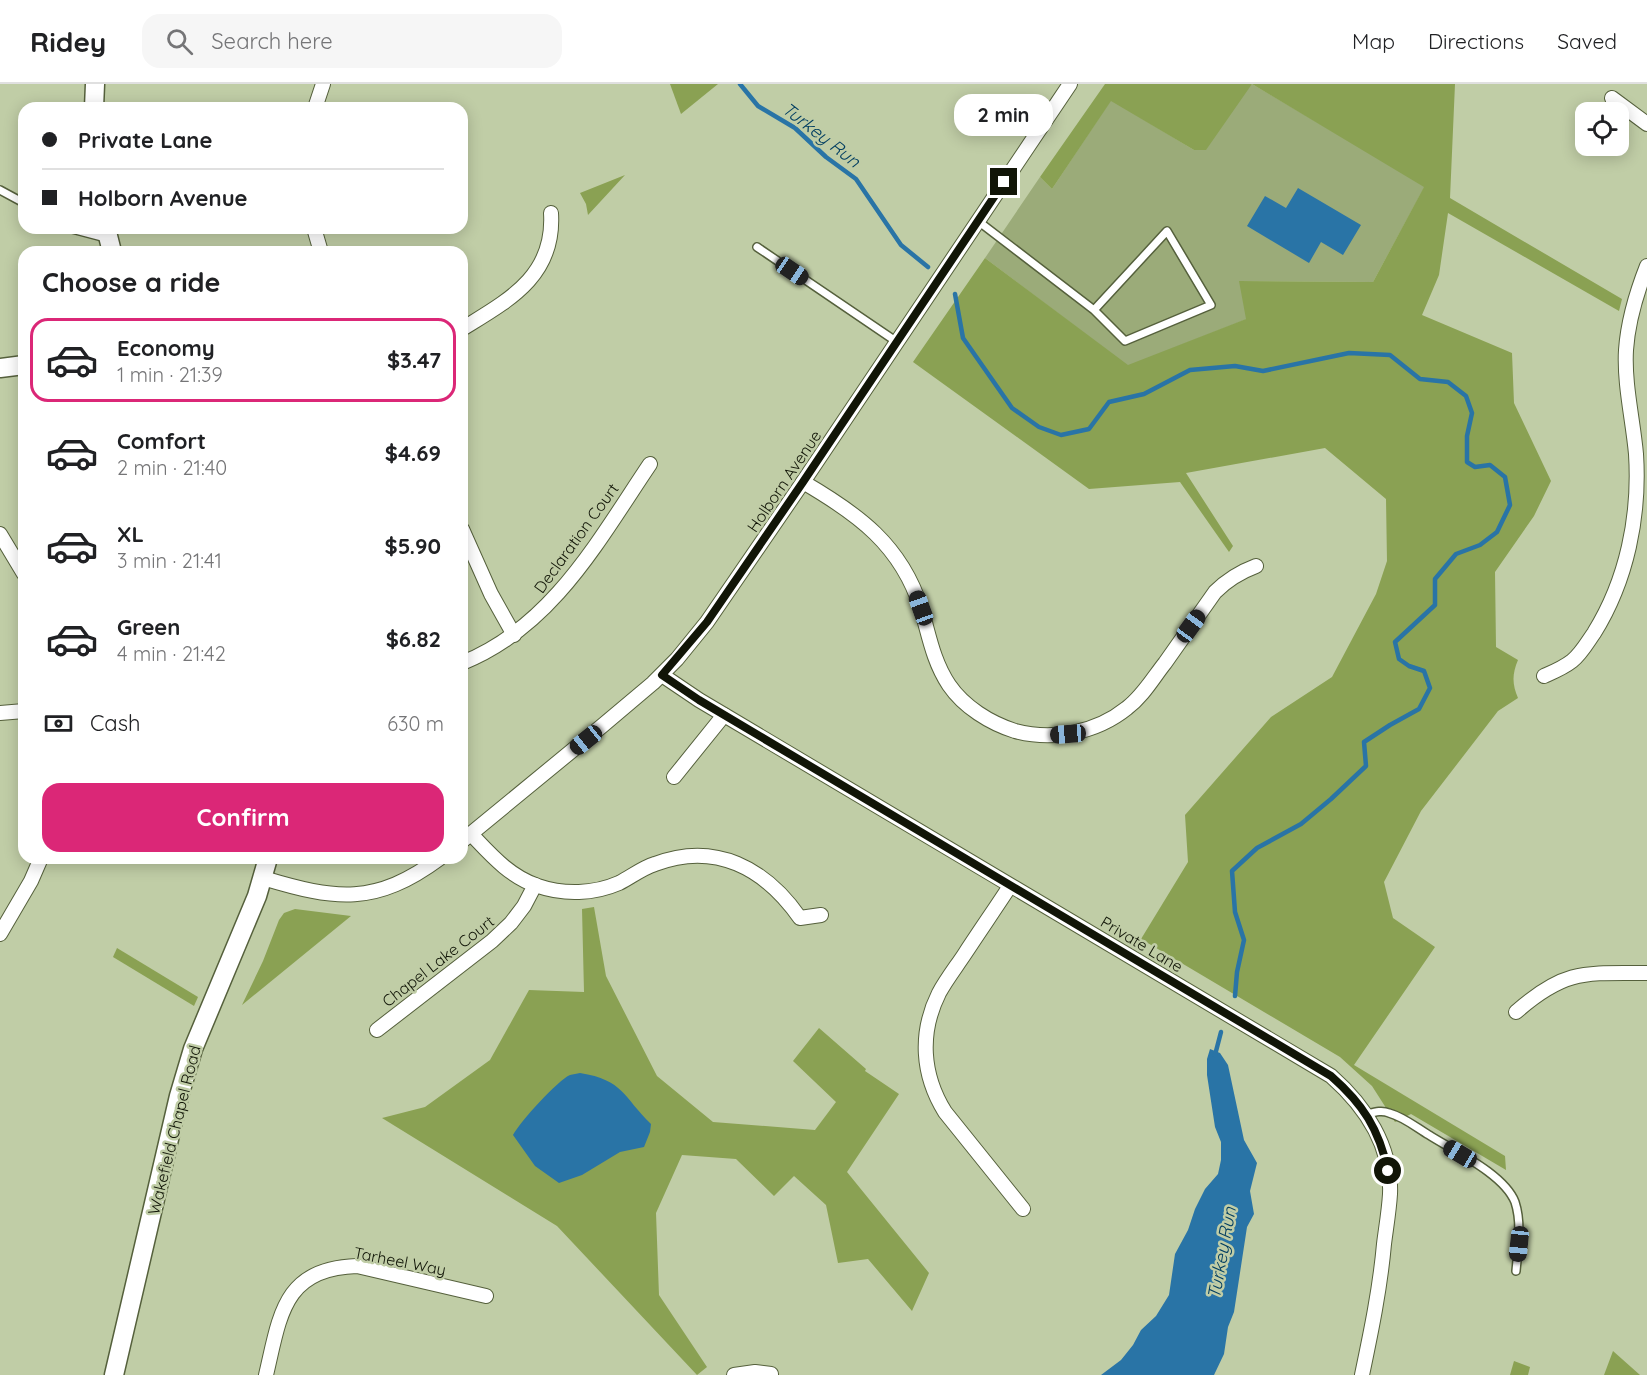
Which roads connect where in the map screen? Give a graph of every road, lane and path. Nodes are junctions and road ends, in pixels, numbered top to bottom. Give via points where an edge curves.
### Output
1 (95, 84) edge
2 (323, 84) edge
3 (1070, 84) edge
4 (1612, 98) dead end
5 (94, 102) edge
6 (317, 102) edge
7 (1647, 124) edge
8 (0, 190) edge
9 (18, 200) edge
10 (551, 213) dead end
11 (978, 221) junction
12 (88, 234) edge
13 (109, 240) edge
14 (757, 247) dead end
15 (1647, 266) edge
16 (1094, 310) junction
17 (468, 325) edge
18 (897, 342) junction
19 (18, 365) edge
20 (0, 368) edge
21 (650, 464) dead end
22 (803, 482) junction
23 (0, 534) edge
24 (468, 542) edge
25 (18, 564) edge
26 (1256, 566) dead end
27 (514, 635) junction
28 (468, 661) edge
29 (662, 675) junction
30 (1544, 676) dead end
31 (18, 712) edge
32 (0, 713) edge
33 (724, 715) junction
34 (674, 777) dead end
35 (468, 835) edge
36 (468, 839) edge
37 (38, 864) edge
38 (266, 864) edge
39 (432, 864) edge
40 (263, 878) junction
41 (535, 885) junction
42 (1010, 886) junction
43 (820, 915) dead end
44 (0, 934) edge
45 (1647, 973) edge
46 (1516, 1012) dead end
47 (377, 1030) dead end
48 (1367, 1114) junction
49 (1023, 1209) dead end
50 (1516, 1271) dead end
51 (486, 1296) dead end
52 (771, 1374) edge
53 (114, 1375) edge
54 (266, 1375) edge
55 (734, 1375) edge
56 (1362, 1375) edge

1 - 5 main road
2 - 6 street
3 - 11 street, Holborn Avenue
4 - 7 street
8 - 9 lane
10 - 17 street via 550,240 535,274 522,290
11 - 16 lane
11 - 18 street, Holborn Avenue
12 - 13 lane
14 - 18 lane
15 - 30 street via 1630,319 1626,352 1637,487 1627,557 1602,620 1584,649 1572,661
16 - 16 lane via 1125,341 1211,305 1167,231
18 - 22 street, Holborn Avenue
19 - 20 main road
21 - 27 street, Declaration Court via 557,596
22 - 26 street via 854,513 893,553 917,597 934,656 965,703 982,717 1024,733 1047,736 1089,729 1127,708 1143,693 1215,592 1239,573
22 - 29 street, Holborn Avenue via 707,622
23 - 25 street
24 - 27 street
27 - 28 street, Declaration Court
29 - 33 street, Private Lane
29 - 35 street, Holborn Avenue
31 - 32 street
33 - 34 street
33 - 42 street, Private Lane
36 - 41 street via 519,878
37 - 44 street
38 - 40 main road, Wakefield Chapel Road
39 - 40 street via 399,884 352,895 306,891
40 - 53 main road, Wakefield Chapel Road via 193,1049
41 - 43 street via 562,891 600,890 673,858 714,857 752,870 770,883 800,918
41 - 47 street, Chapel Lake Court via 512,923
42 - 48 street, Private Lane via 1331,1076
42 - 49 street via 939,992 926,1033 925,1054 935,1095 945,1112
45 - 46 street via 1571,976 1535,995
48 - 50 lane via 1388,1112 1402,1118 1501,1183 1515,1203 1519,1244
48 - 56 street, Private Lane via 1384,1150 1390,1192 1376,1307
51 - 54 street, Tarheel Way via 357,1266 324,1271 308,1279 286,1303
52 - 55 street

